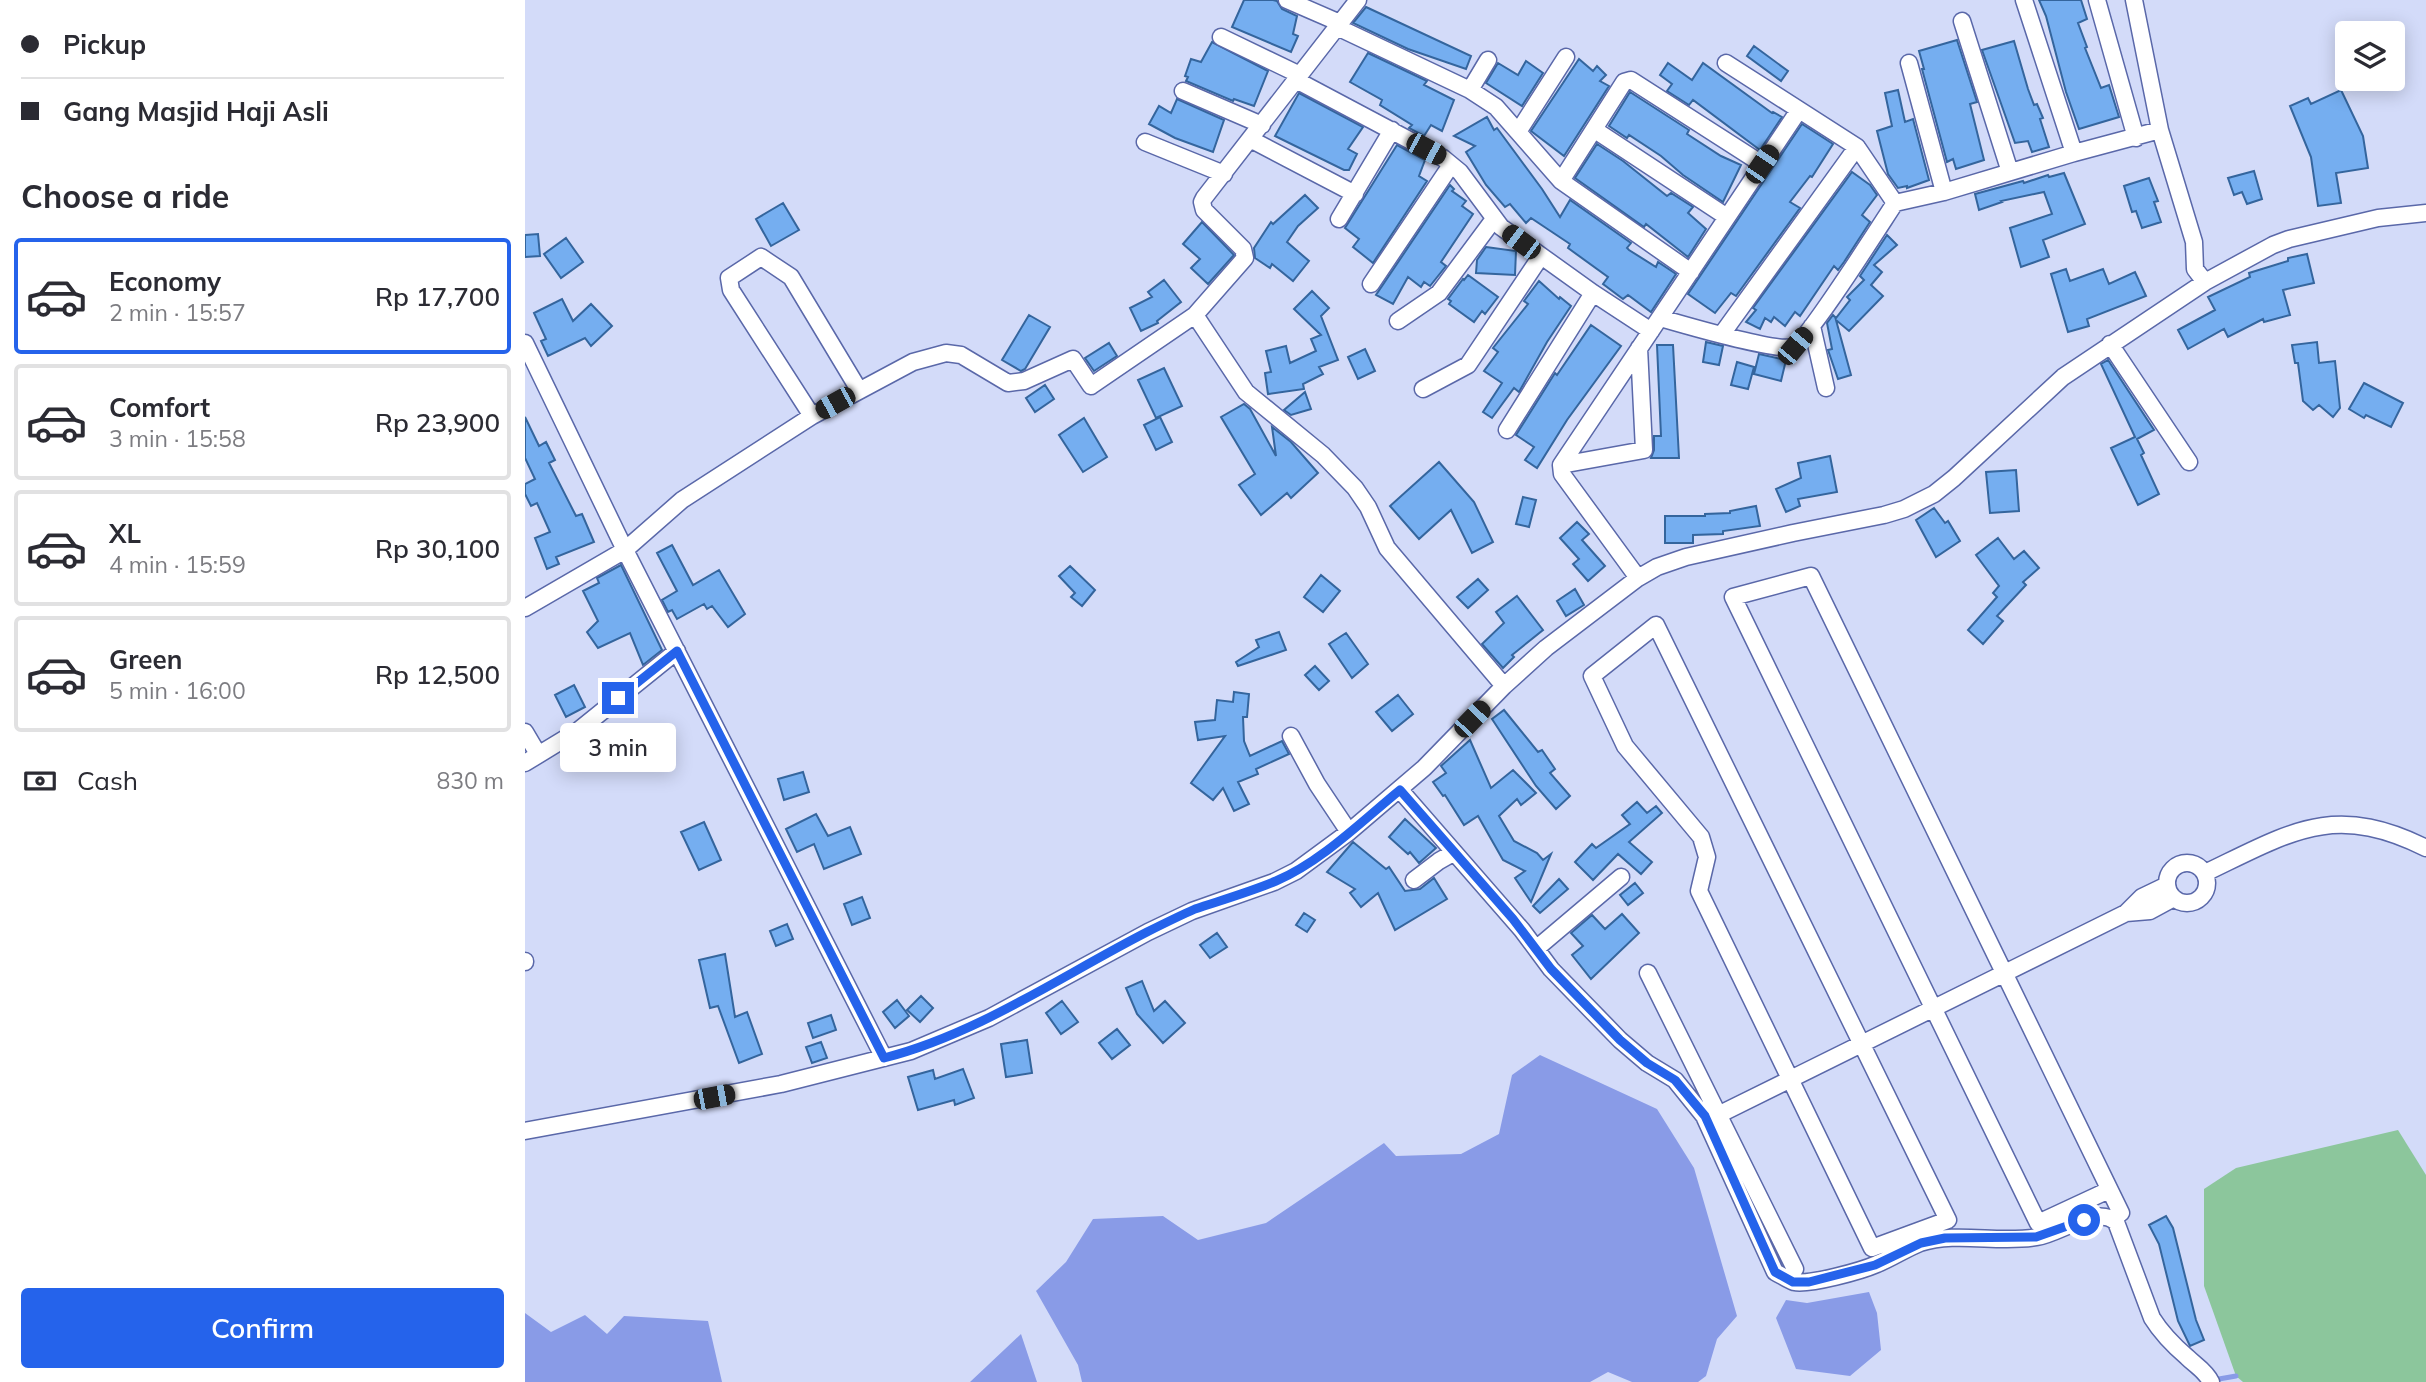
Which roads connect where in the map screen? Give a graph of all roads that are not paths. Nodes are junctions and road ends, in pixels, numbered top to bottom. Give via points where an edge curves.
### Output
1 (1287, 0) edge
2 (1358, 0) edge
3 (2024, 0) edge
4 (2097, 0) edge
5 (2134, 0) edge
6 (1962, 21) dead end
7 (1339, 25) junction
8 (1221, 37) dead end
9 (1566, 57) dead end
10 (1488, 60) dead end
11 (1726, 63) dead end
12 (1909, 63) dead end
13 (1298, 78) junction
14 (1470, 90) junction
15 (1183, 91) dead end
16 (1799, 110) junction
17 (1262, 125) junction
18 (1392, 130) junction
19 (1595, 130) junction
20 (2160, 130) junction
21 (1518, 132) junction
22 (2136, 138) junction
23 (1250, 139) junction
24 (1145, 142) dead end
25 (1857, 147) junction
26 (2074, 153) junction
27 (1762, 164) junction
28 (1451, 165) junction
29 (2010, 172) junction
30 (1224, 174) junction
31 (1561, 181) junction
32 (1944, 192) junction
33 (1355, 194) junction
34 (1895, 203) junction
35 (2426, 213) edge
36 (1727, 217) junction
37 (1339, 219) dead end
38 (1494, 219) junction
39 (1541, 256) junction
40 (1691, 272) junction
41 (2205, 282) junction
42 (1371, 284) dead end
43 (1593, 293) junction
44 (1195, 315) junction
45 (1398, 321) dead end
46 (1656, 324) junction
47 (1812, 326) junction
48 (1722, 334) junction
49 (525, 343) edge
50 (2110, 344) junction
51 (1639, 348) junction
52 (1826, 388) dead end
53 (1423, 389) dead end
54 (859, 390) junction
55 (812, 416) junction
56 (1507, 430) dead end
57 (2189, 462) dead end
58 (1561, 466) junction
59 (625, 550) junction
60 (1638, 578) junction
61 (525, 608) edge
62 (677, 651) junction
63 (1504, 686) junction
64 (525, 732) edge
65 (1291, 736) dead end
66 (532, 758) edge
67 (1400, 790) junction
68 (1349, 832) junction
69 (2426, 848) edge
70 (1453, 853) junction
71 (2205, 873) junction
72 (1621, 877) dead end
73 (1414, 880) dead end
74 (2170, 891) junction
75 (1537, 948) junction
76 (1648, 973) dead end
77 (2004, 973) junction
78 (1933, 1008) junction
79 (1861, 1044) junction
80 (884, 1058) junction
81 (1790, 1079) junction
82 (1718, 1115) junction
83 (525, 1131) edge
84 (2109, 1190) junction
85 (2121, 1213) dead end
86 (1795, 1269) dead end
87 (2209, 1379) edge

1 - 7 street
2 - 7 street
3 - 26 street
4 - 22 street
5 - 20 street
6 - 29 street
7 - 13 street
7 - 14 street
8 - 13 street
9 - 21 street
10 - 14 street
11 - 16 street
12 - 32 street
13 - 17 street
13 - 18 street
14 - 21 street via 1496,107
15 - 17 street
16 - 25 street
16 - 27 street
17 - 23 street
18 - 28 street
18 - 33 street
19 - 27 street via 1625,82 1631,80
19 - 31 street
19 - 36 street
20 - 22 street
20 - 41 street via 2194,242 2195,269
21 - 31 street
22 - 26 street
23 - 30 street
23 - 33 street
24 - 30 street
25 - 34 street
25 - 48 street
26 - 29 street
27 - 36 street
28 - 38 street
28 - 42 street
29 - 32 street
30 - 44 street via 1204,198 1203,206 1243,249 1245,258
31 - 40 street
32 - 34 street
33 - 37 street
34 - 47 street
35 - 41 street via 2378,218 2300,236 2273,245
36 - 40 street
38 - 39 street
38 - 45 street via 1439,293
39 - 43 street
39 - 53 street via 1468,365
40 - 46 street
41 - 50 street
43 - 46 street
43 - 56 street
44 - 54 street via 1091,386 1073,359 1024,381 1008,383 961,355 946,353 913,362
44 - 63 street via 1246,393 1323,455 1355,488 1387,548
46 - 48 street
46 - 51 street
47 - 48 street via 1795,346 1786,348
47 - 52 street
49 - 59 street
50 - 57 street
50 - 60 street via 2046,390 1954,478 1924,499 1884,515 1686,557
51 - 58 street
51 - 58 street via 1644,450
54 - 55 street
54 - 55 street via 792,277 761,257 729,278 731,290
55 - 59 street via 682,500
58 - 60 street via 1562,474
59 - 61 street
59 - 62 street
60 - 63 street
62 - 66 street via 579,730
62 - 80 street
63 - 67 street
64 - 66 street
65 - 68 street
67 - 68 street
67 - 70 street
68 - 80 street via 1274,882 1192,911 989,1018
69 - 71 street via 2369,826 2336,824 2280,837
70 - 73 street
70 - 75 street
71 - 74 street via 2197,865 2177,865 2170,871
71 - 74 street via 2208,884 2195,902 2184,903
72 - 75 street
74 - 77 street via 2150,911 2126,913
75 - 87 street via 1551,969 1620,1040 1675,1080 1705,1116 1775,1272 1793,1282 1809,1282 1875,1265 1921,1243 1945,1238 2036,1237 2103,1215 2116,1222 2160,1332
76 - 82 street
77 - 78 street
77 - 78 street via 1811,576 1733,597
77 - 84 street
78 - 79 street
78 - 84 street via 2038,1223
79 - 81 street
79 - 81 street via 1948,1220 1872,1248
79 - 81 street via 1657,625 1592,676 1625,746 1702,837 1707,857 1699,891
80 - 83 street via 781,1084
81 - 82 street
82 - 86 street
84 - 85 street

